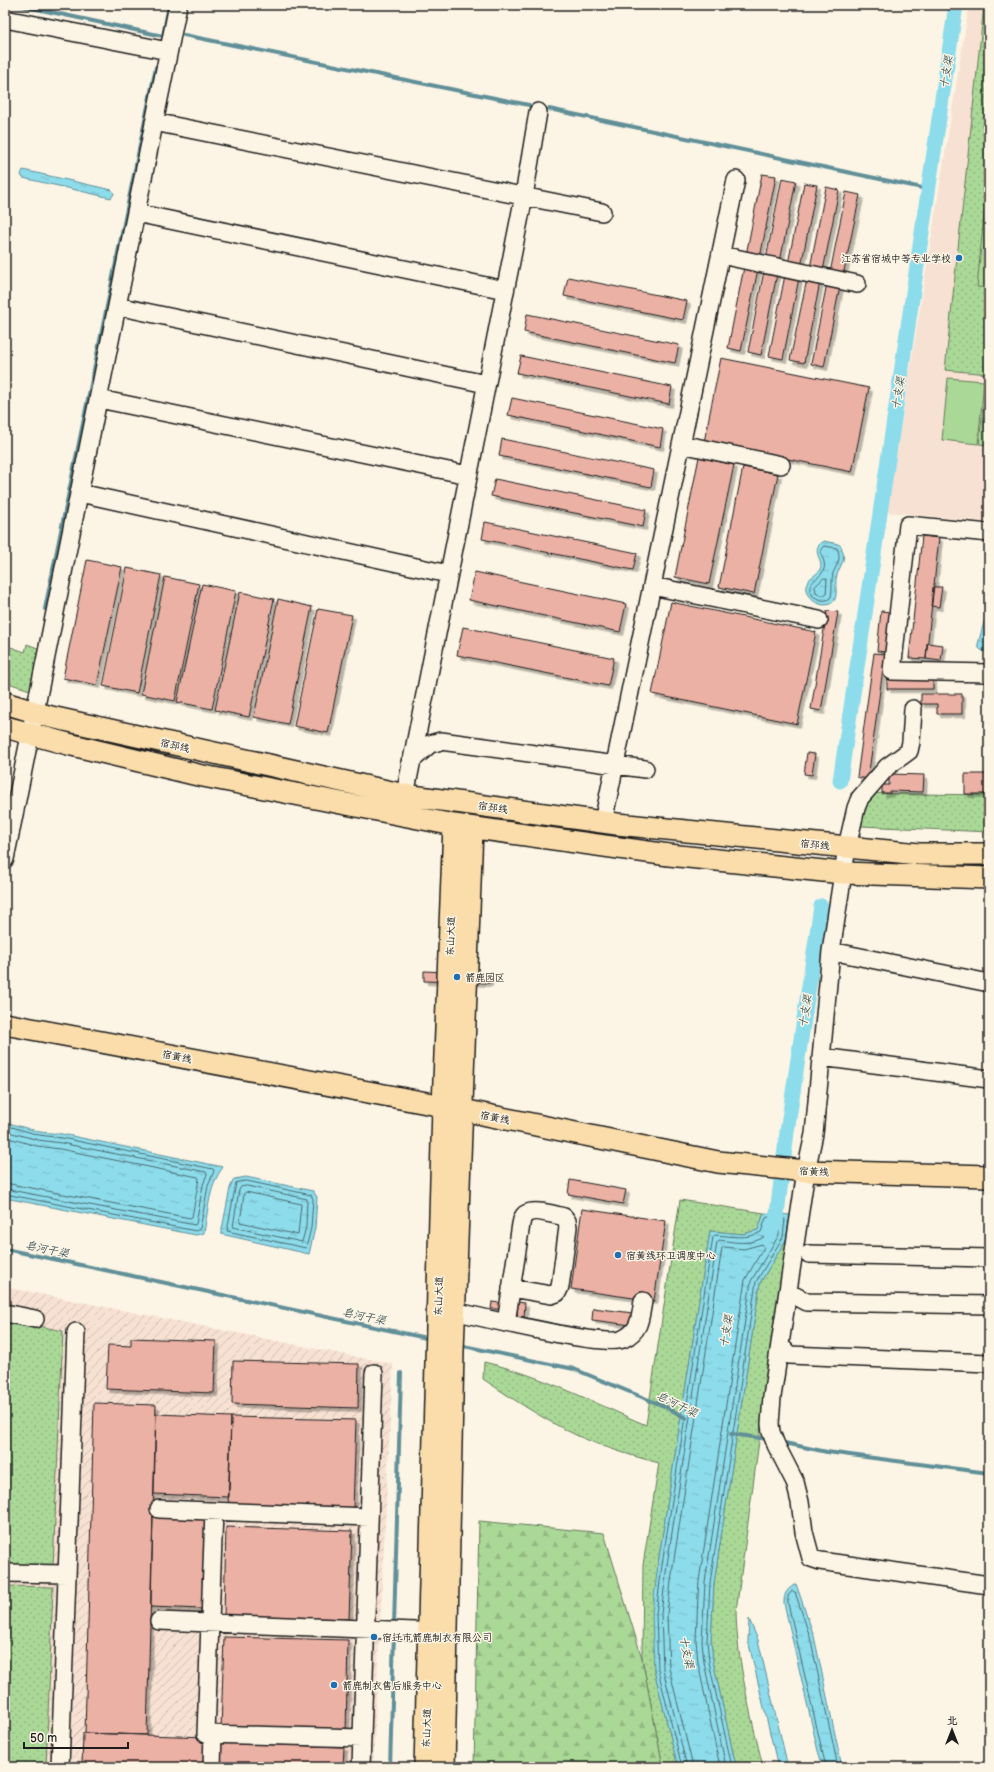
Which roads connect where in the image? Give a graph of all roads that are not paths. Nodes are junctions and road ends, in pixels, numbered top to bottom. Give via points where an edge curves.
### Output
1 (178, 5) edge
2 (5, 18) edge
3 (168, 52) junction
4 (538, 112) dead end
5 (154, 122) junction
6 (736, 180) dead end
7 (524, 196) junction
8 (602, 212) dead end
9 (136, 213) junction
10 (721, 255) junction
11 (857, 284) dead end
12 (505, 290) junction
13 (117, 306) junction
14 (486, 384) junction
15 (99, 399) junction
16 (681, 444) junction
17 (781, 465) dead end
18 (468, 476) junction
19 (80, 493) junction
20 (989, 533) edge
21 (448, 574) junction
22 (652, 586) junction
23 (819, 620) dead end
24 (989, 673) edge
25 (5, 703) edge
26 (913, 709) dead end
27 (35, 713) junction
28 (5, 727) edge
29 (30, 735) junction
30 (410, 762) junction
31 (614, 765) junction
32 (645, 769) dead end
33 (405, 795) junction
34 (603, 822) junction
35 (463, 827) junction
36 (847, 847) junction
37 (989, 854) edge
38 (5, 859) edge
39 (843, 873) junction
40 (989, 878) edge
41 (831, 951) junction
42 (989, 983) edge
43 (5, 1024) edge
44 (821, 1057) junction
45 (989, 1079) edge
46 (452, 1108) junction
47 (802, 1171) junction
48 (989, 1176) edge
49 (809, 1254) dead end
50 (989, 1258) edge
51 (511, 1288) junction
52 (788, 1292) junction
53 (643, 1301) dead end
54 (989, 1305) edge
55 (454, 1311) junction
56 (5, 1313) edge
57 (35, 1319) dead end
58 (506, 1323) junction
59 (76, 1332) dead end
60 (445, 1342) junction
61 (780, 1345) junction
62 (989, 1363) edge
63 (374, 1373) dead end
64 (159, 1509) dead end
65 (214, 1511) junction
66 (369, 1517) junction
67 (5, 1573) edge
68 (67, 1574) junction
69 (989, 1585) edge
70 (159, 1621) dead end
71 (210, 1622) junction
72 (365, 1629) junction
73 (438, 1632) junction
74 (213, 1734) junction
75 (362, 1738) junction
76 (60, 1767) edge
77 (212, 1767) edge
78 (361, 1767) edge
79 (425, 1767) edge
80 (444, 1767) edge

1 - 3 street
2 - 3 street
3 - 5 street
4 - 7 street
5 - 7 street
5 - 9 street
6 - 10 street
7 - 8 street
7 - 12 street
9 - 12 street
9 - 13 street
10 - 11 street
10 - 16 street
12 - 14 street
13 - 14 street
13 - 15 street
14 - 18 street
15 - 18 street
15 - 19 street
16 - 17 street
16 - 22 street
18 - 21 street
19 - 21 street
19 - 27 street
20 - 24 street via 908,524 892,671
21 - 30 street
22 - 23 street
22 - 31 street
25 - 27 main road, 宿邳线
26 - 36 street via 909,751 887,767 860,798
27 - 29 street
27 - 33 main road, 宿邳线
28 - 29 main road
29 - 35 main road via 198,775
29 - 38 street
30 - 31 street via 430,744 441,741
30 - 33 street
31 - 32 street
31 - 34 street
33 - 34 main road, 宿邳线
34 - 36 main road, 宿邳线
35 - 39 main road via 669,855
35 - 46 main road, 东山大道
36 - 37 main road, 宿邳线 via 919,854
36 - 39 street
39 - 40 main road
39 - 41 street
41 - 42 street
41 - 44 street
43 - 46 main road, 宿黄线
44 - 45 street
44 - 47 street via 814,1134
46 - 47 main road, 宿黄线 via 718,1162
46 - 55 main road, 东山大道
46 - 60 main road, 东山大道
47 - 48 main road, 宿黄线
47 - 52 street
49 - 50 street
51 - 51 street via 523,1216 528,1212 536,1212 564,1217 568,1227 560,1287 557,1292 551,1295
51 - 58 street
52 - 54 street via 807,1302
52 - 61 street
53 - 58 street via 639,1326 621,1340 606,1341
55 - 58 street
55 - 60 main road, 东山大道
56 - 57 street
59 - 68 street
60 - 73 main road, 东山大道
61 - 62 street via 789,1356
61 - 69 street via 770,1424 774,1440 795,1482 811,1558
63 - 66 street
64 - 65 street
65 - 66 street
65 - 71 street
66 - 72 street
67 - 68 street
68 - 76 street
70 - 71 street
71 - 72 street
71 - 74 street via 206,1734
72 - 73 street
72 - 75 street
73 - 79 main road, 东山大道
73 - 80 main road, 东山大道
74 - 75 street
74 - 77 street
75 - 78 street

